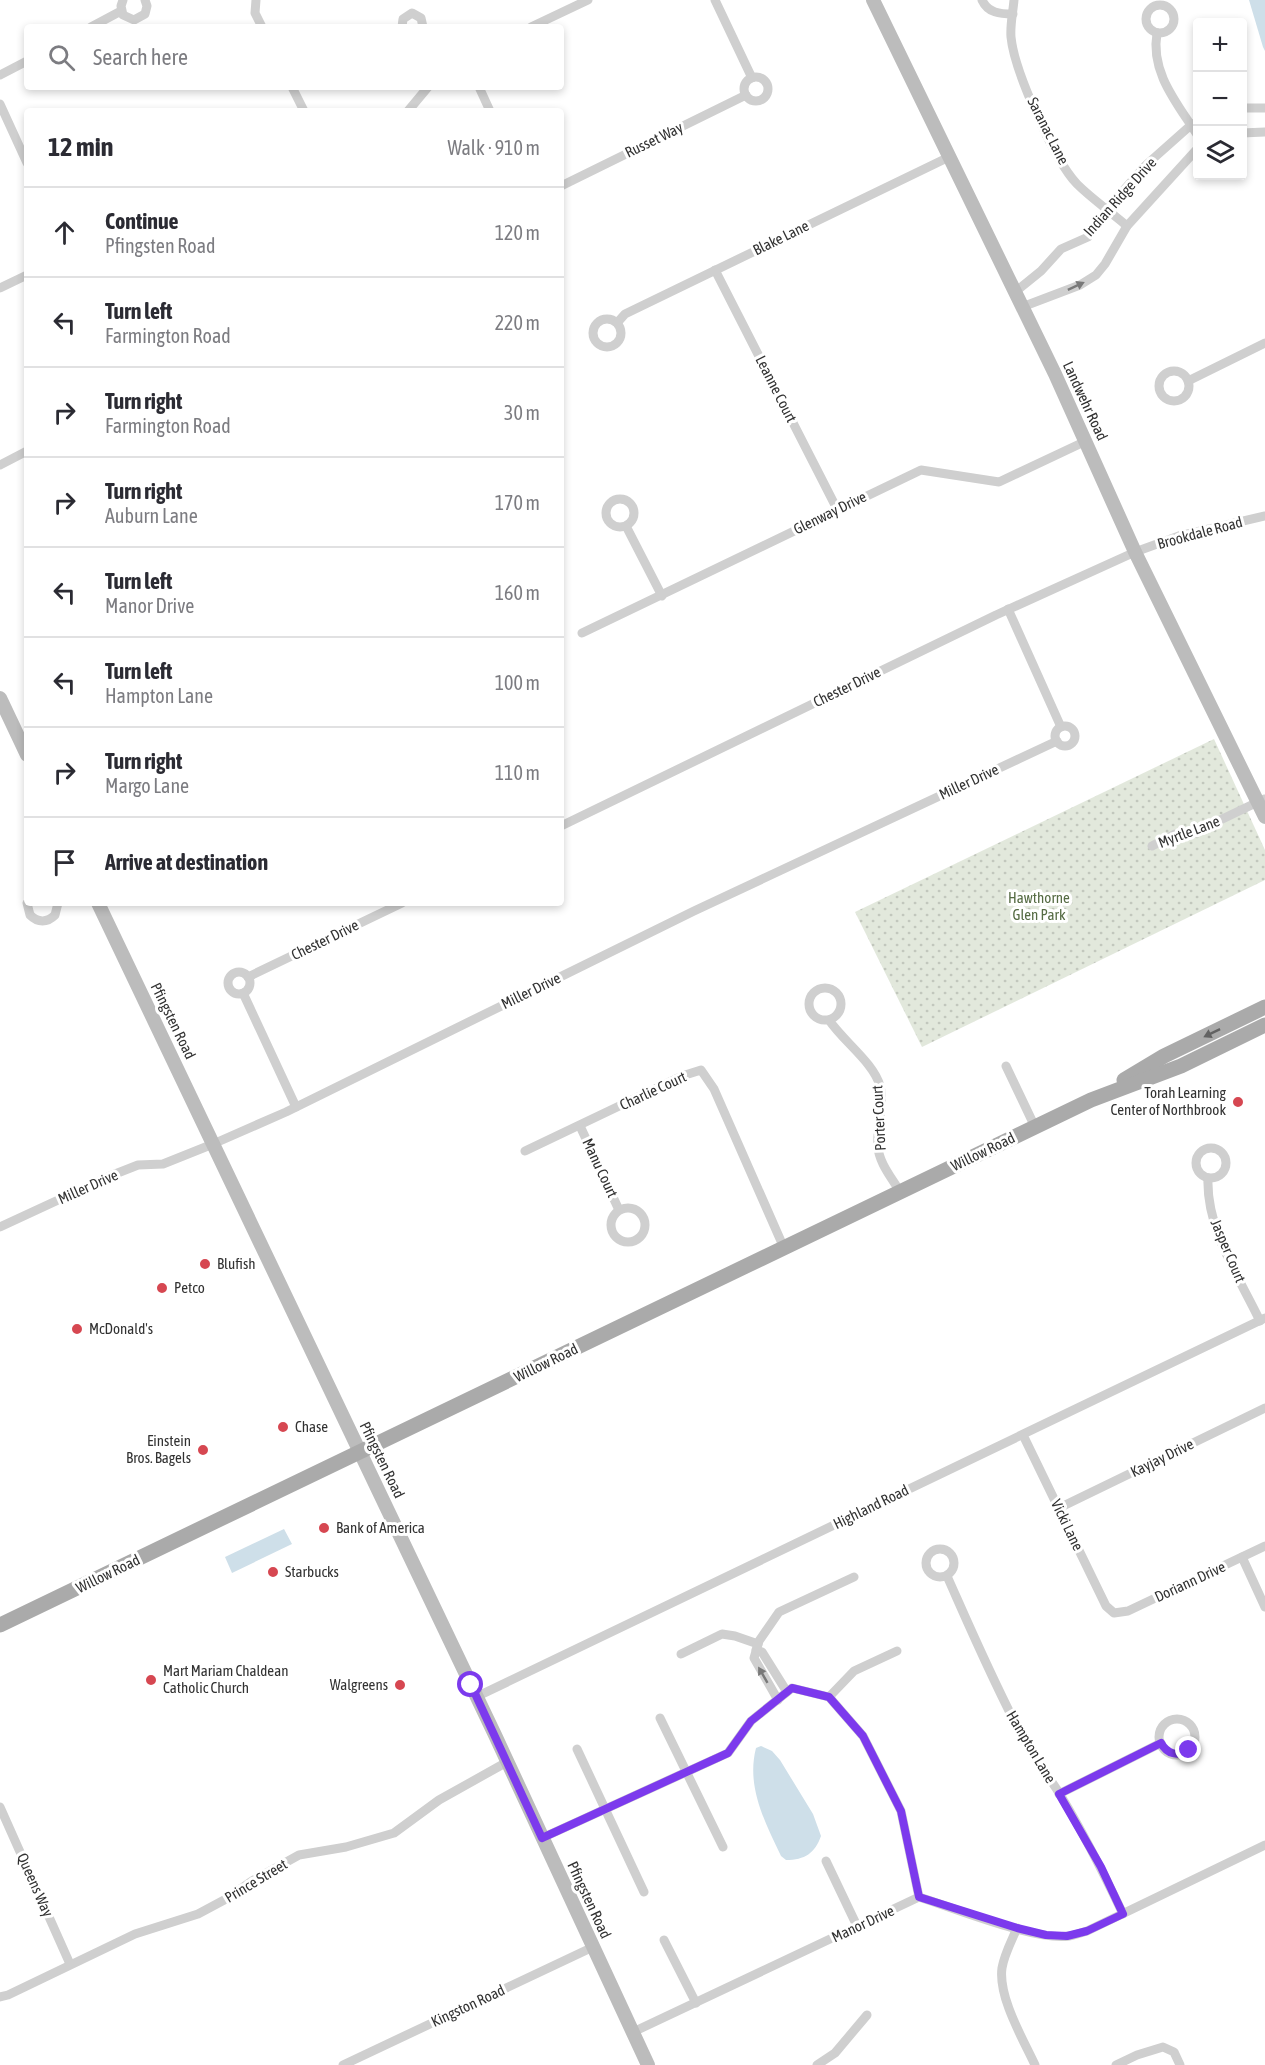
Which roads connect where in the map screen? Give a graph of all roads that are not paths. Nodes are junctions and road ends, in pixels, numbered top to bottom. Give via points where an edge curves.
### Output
1 (123, 0) edge
2 (145, 0) edge
3 (256, 0) edge
4 (588, 0) edge
5 (715, 0) edge
6 (873, 0) edge
7 (982, 0) edge
8 (1014, 0) edge
9 (561, 1) edge
10 (566, 10) junction
11 (121, 11) junction
12 (1013, 14) junction
13 (97, 24) edge
14 (260, 24) edge
15 (402, 24) edge
16 (422, 24) edge
17 (537, 24) edge
18 (1157, 33) dead end
19 (24, 63) edge
20 (0, 75) edge
21 (752, 78) junction
22 (294, 90) edge
23 (426, 90) edge
24 (480, 90) edge
25 (746, 95) junction
26 (0, 104) edge
27 (302, 108) edge
28 (410, 108) edge
29 (488, 108) edge
30 (1247, 108) edge
31 (1265, 108) edge
32 (1193, 122) edge
33 (1193, 124) edge
34 (1247, 132) edge
35 (1265, 132) edge
36 (1193, 152) edge
37 (24, 156) edge
38 (949, 158) junction
39 (564, 185) edge
40 (1107, 209) junction
41 (1127, 226) junction
42 (715, 270) junction
43 (24, 276) edge
44 (0, 288) edge
45 (1015, 292) junction
46 (1022, 307) junction
47 (617, 323) dead end
48 (1265, 343) edge
49 (1188, 381) dead end
50 (1086, 441) junction
51 (24, 453) edge
52 (0, 465) edge
53 (837, 509) junction
54 (1265, 516) edge
55 (626, 526) dead end
56 (1135, 552) junction
57 (662, 596) junction
58 (1008, 609) junction
59 (582, 633) dead end
60 (0, 698) edge
61 (4, 718) edge
62 (1061, 726) junction
63 (1057, 741) junction
64 (24, 750) edge
65 (1263, 797) edge
66 (1265, 817) edge
67 (564, 825) edge
68 (1152, 846) dead end
69 (28, 906) edge
70 (57, 906) edge
71 (99, 906) edge
72 (396, 906) edge
73 (248, 977) junction
74 (243, 993) junction
75 (1265, 1007) edge
76 (829, 1020) dead end
77 (1265, 1025) edge
78 (1006, 1066) dead end
79 (1091, 1100) junction
80 (296, 1107) junction
81 (580, 1126) junction
82 (1035, 1127) junction
83 (213, 1144) junction
84 (525, 1151) dead end
85 (1208, 1178) dead end
86 (900, 1192) junction
87 (620, 1210) dead end
88 (0, 1227) edge
89 (784, 1248) junction
90 (1262, 1319) edge
91 (1265, 1408) edge
92 (1023, 1435) junction
93 (360, 1453) junction
94 (1059, 1508) junction
95 (1265, 1546) edge
96 (1242, 1557) junction
97 (947, 1576) dead end
98 (854, 1577) dead end
99 (1265, 1607) edge
100 (1114, 1613) joint
101 (0, 1625) edge
102 (757, 1647) junction
103 (897, 1651) dead end
104 (681, 1654) dead end
105 (787, 1692) junction
106 (476, 1697) junction
107 (829, 1697) junction
108 (778, 1700) junction
109 (660, 1718) dead end
110 (1161, 1743) dead end
111 (577, 1749) dead end
112 (507, 1762) junction
113 (687, 1772) junction
114 (1059, 1794) junction
115 (0, 1807) edge
116 (605, 1809) junction
117 (542, 1838) junction
118 (1265, 1845) edge
119 (723, 1847) dead end
120 (826, 1861) dead end
121 (644, 1892) dead end
122 (919, 1897) junction
123 (1123, 1914) junction
124 (857, 1926) junction
125 (1017, 1928) junction
126 (664, 1940) dead end
127 (593, 1947) junction
128 (70, 1964) junction
129 (0, 1997) edge
130 (696, 2003) junction
131 (867, 2015) dead end
132 (633, 2032) junction
133 (343, 2065) edge
134 (648, 2065) edge
135 (817, 2065) edge
136 (1035, 2065) edge
137 (1116, 2065) edge
138 (1180, 2065) edge

1 - 11 street
2 - 11 street via 147,10 138,19 126,18
3 - 14 street via 255,13
4 - 10 street
5 - 21 street
6 - 38 main road, Landwehr Road
7 - 12 street via 989,10
8 - 12 street, Saranac Lane
9 - 10 street
10 - 17 street
11 - 13 street
12 - 40 street, Saranac Lane via 1011,35 1016,63 1038,115 1077,183
15 - 16 street via 412,13 421,18
18 - 32 street via 1155,48 1161,77
19 - 20 street
21 - 25 street via 745,87
21 - 25 street via 766,83 767,94 758,101
22 - 27 street
23 - 28 street
24 - 29 street
25 - 39 street, Russet Way
26 - 37 street
30 - 31 street
33 - 40 street, Indian Ridge Drive via 1146,165
34 - 35 street
36 - 41 street, Indian Ridge Drive
38 - 42 street, Blake Lane
38 - 45 main road, Landwehr Road
40 - 41 street, Saranac Lane
40 - 45 street, Indian Ridge Drive via 1088,237 1061,249
46 -> 41 street, Indian Ridge Drive via 1096,275
42 - 47 street, Blake Lane via 625,314
42 - 53 street, Leanne Court
43 - 44 street
45 - 46 main road, Landwehr Road
46 - 50 main road, Landwehr Road
48 - 49 street
50 - 53 street, Glenway Drive via 999,482 921,470
50 - 56 main road, Landwehr Road
51 - 52 street
53 - 57 street, Glenway Drive
54 - 56 street, Brookdale Road via 1179,536
55 - 57 street
56 - 58 street, Chester Drive
56 - 65 main road, Landwehr Road
57 - 59 street, Glenway Drive
58 - 62 street
58 - 67 street, Chester Drive
60 - 61 main road
61 - 64 main road
62 - 63 street via 1055,734
62 - 63 street via 1073,729 1075,738 1069,745
63 - 80 street, Miller Drive via 694,911
65 - 66 main road, Landwehr Road
65 - 68 street, Myrtle Lane via 1191,834 1175,834
69 - 70 street via 30,915 43,922 55,915
71 - 83 main road, Pfingsten Road
72 - 73 street, Chester Drive
73 - 74 street via 249,986
73 - 74 street via 240,972 229,978 231,990
74 - 80 street
75 -> 79 main road, Willow Road via 1164,1056
76 - 86 street, Porter Court via 875,1074 881,1102 878,1149
77 - 79 main road, Willow Road via 1181,1066
78 - 82 street
79 - 82 main road, Willow Road
80 - 83 street, Miller Drive
81 - 84 street, Charlie Court
81 - 87 street, Manu Court
81 - 89 street, Charlie Court via 682,1076 701,1071 714,1089
82 - 86 main road, Willow Road
83 - 88 street, Miller Drive via 163,1164 138,1165
83 - 93 main road, Pfingsten Road
85 - 90 street, Jasper Court via 1216,1231
86 - 89 main road, Willow Road
89 - 93 main road, Willow Road
90 - 92 street, Highland Road
91 - 94 street, Kayjay Drive
92 - 94 street, Vicki Lane
92 - 106 street, Highland Road
93 - 101 main road, Willow Road
93 - 106 main road, Pfingsten Road
94 - 100 street, Vicki Lane
95 - 96 street, Doriann Drive
96 - 99 street
96 - 100 street, Doriann Drive via 1128,1611
97 - 114 street, Hampton Lane via 1023,1739
98 - 102 street via 779,1612
102 - 104 street via 722,1634
102 - 105 street
108 -> 102 street via 754,1658
103 - 107 street via 854,1671
105 - 107 street via 792,1688
105 - 108 street
106 - 112 main road, Pfingsten Road
107 - 122 street via 863,1736 901,1811
108 - 113 street via 751,1721 728,1753
109 - 113 street
110 - 114 street
111 - 116 street
112 - 117 main road, Pfingsten Road
112 - 128 street, Prince Street via 439,1800 394,1833 299,1855 198,1914 135,1934
113 - 116 street
113 - 119 street
114 - 123 street, Hampton Lane
115 - 128 street, Queens Way
116 - 117 street
116 - 121 street
117 - 127 main road, Pfingsten Road
118 - 123 street
120 - 124 street
122 - 124 street, Manor Drive
122 - 125 street
123 - 125 street via 1067,1936
124 - 130 street, Manor Drive
125 - 136 street via 1002,1968 1003,1987
126 - 130 street
127 - 132 main road, Pfingsten Road
127 - 133 street, Kingston Road
128 - 129 street, Prince Street
130 - 132 street, Manor Drive
131 - 135 street via 834,2053
132 - 134 main road, Pfingsten Road
137 - 138 street via 1163,2047 1174,2052

